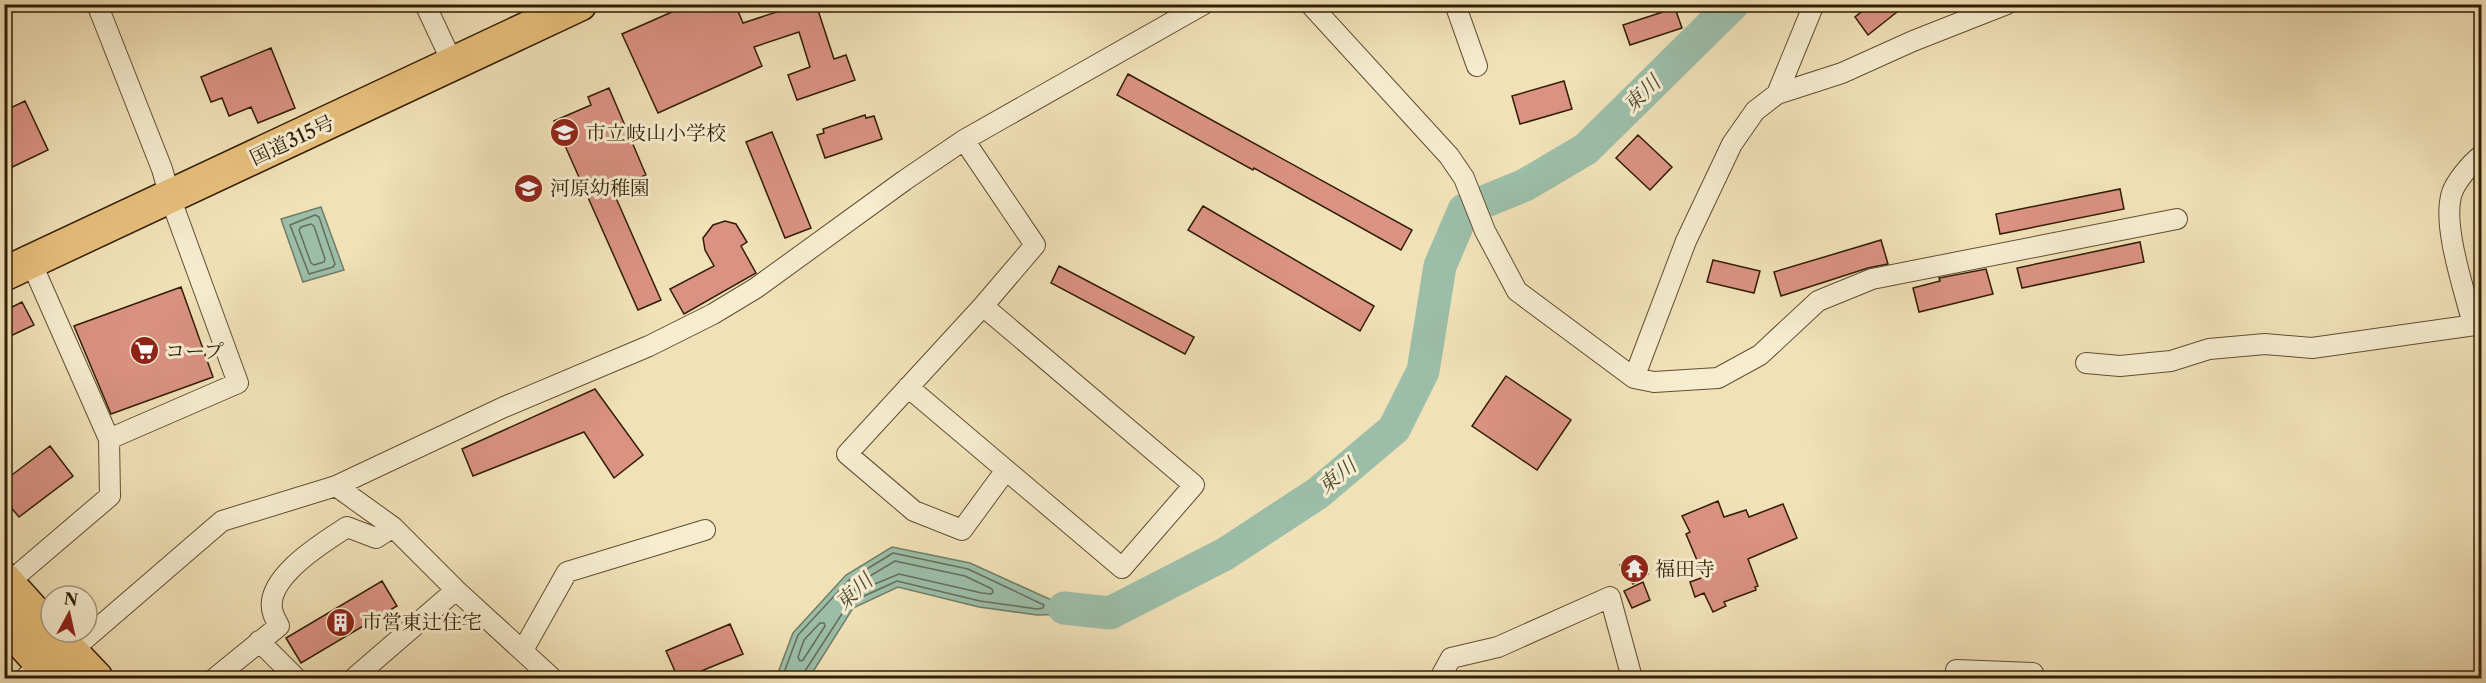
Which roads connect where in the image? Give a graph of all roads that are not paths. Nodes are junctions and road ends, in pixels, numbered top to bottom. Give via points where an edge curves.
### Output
1 (97, 4) edge
2 (425, 4) edge
3 (580, 4) edge
4 (1204, 4) edge
5 (1310, 4) edge
6 (1455, 4) edge
7 (1814, 4) edge
8 (2007, 4) edge
9 (453, 64) junction
10 (1477, 66) dead end
11 (1777, 93) junction
12 (964, 140) junction
13 (2481, 155) edge
14 (170, 197) junction
15 (2178, 219) dead end
16 (18, 268) edge
17 (983, 306) junction
18 (2477, 324) edge
19 (2086, 363) dead end
20 (1634, 378) junction
21 (908, 387) junction
22 (109, 439) junction
23 (1006, 470) junction
24 (336, 486) junction
25 (393, 527) junction
26 (705, 530) dead end
27 (6, 581) edge
28 (456, 590) junction
29 (4, 622) edge
30 (259, 641) junction
31 (523, 650) junction
32 (49, 656) edge
33 (1956, 670) dead end
34 (96, 678) edge
35 (215, 678) edge
36 (296, 678) edge
37 (354, 678) edge
38 (552, 678) edge
39 (1440, 678) edge
40 (1632, 678) edge
41 (2033, 678) edge

1 - 14 street
2 - 9 street
3 - 9 highway, 国道315号
4 - 12 street
5 - 20 street via 1449,156 1464,178 1485,231 1517,291
6 - 10 street
7 - 11 street
8 - 11 street via 1842,72
9 - 14 highway, 国道315号
11 - 20 street via 1755,111 1732,144 1686,241
12 - 17 street via 1035,245
12 - 24 street via 756,288 712,314
13 - 18 street via 2451,195 2450,233
14 - 16 highway, 国道315号
14 - 22 street via 238,383
15 - 20 street via 1872,279 1818,301 1760,355 1718,378 1654,382
16 - 22 street
17 - 21 street
17 - 23 street via 1194,485 1122,568
18 - 19 street via 2312,348 2265,344 2209,349 2160,362 2120,366
21 - 23 street
21 - 23 street via 848,454 914,511 962,530
22 - 27 street via 110,496
24 - 25 street
24 - 32 street via 222,521
25 - 28 street
25 - 30 street via 376,538 347,527 311,550 282,578 274,594 272,611 279,626
26 - 31 street via 567,572
27 - 32 highway
28 - 31 street
28 - 37 street
29 - 32 highway
30 - 35 street
30 - 36 street
31 - 38 street
32 - 34 highway
33 - 41 street via 2033,673
39 - 40 street via 1451,658 1498,647 1610,597

